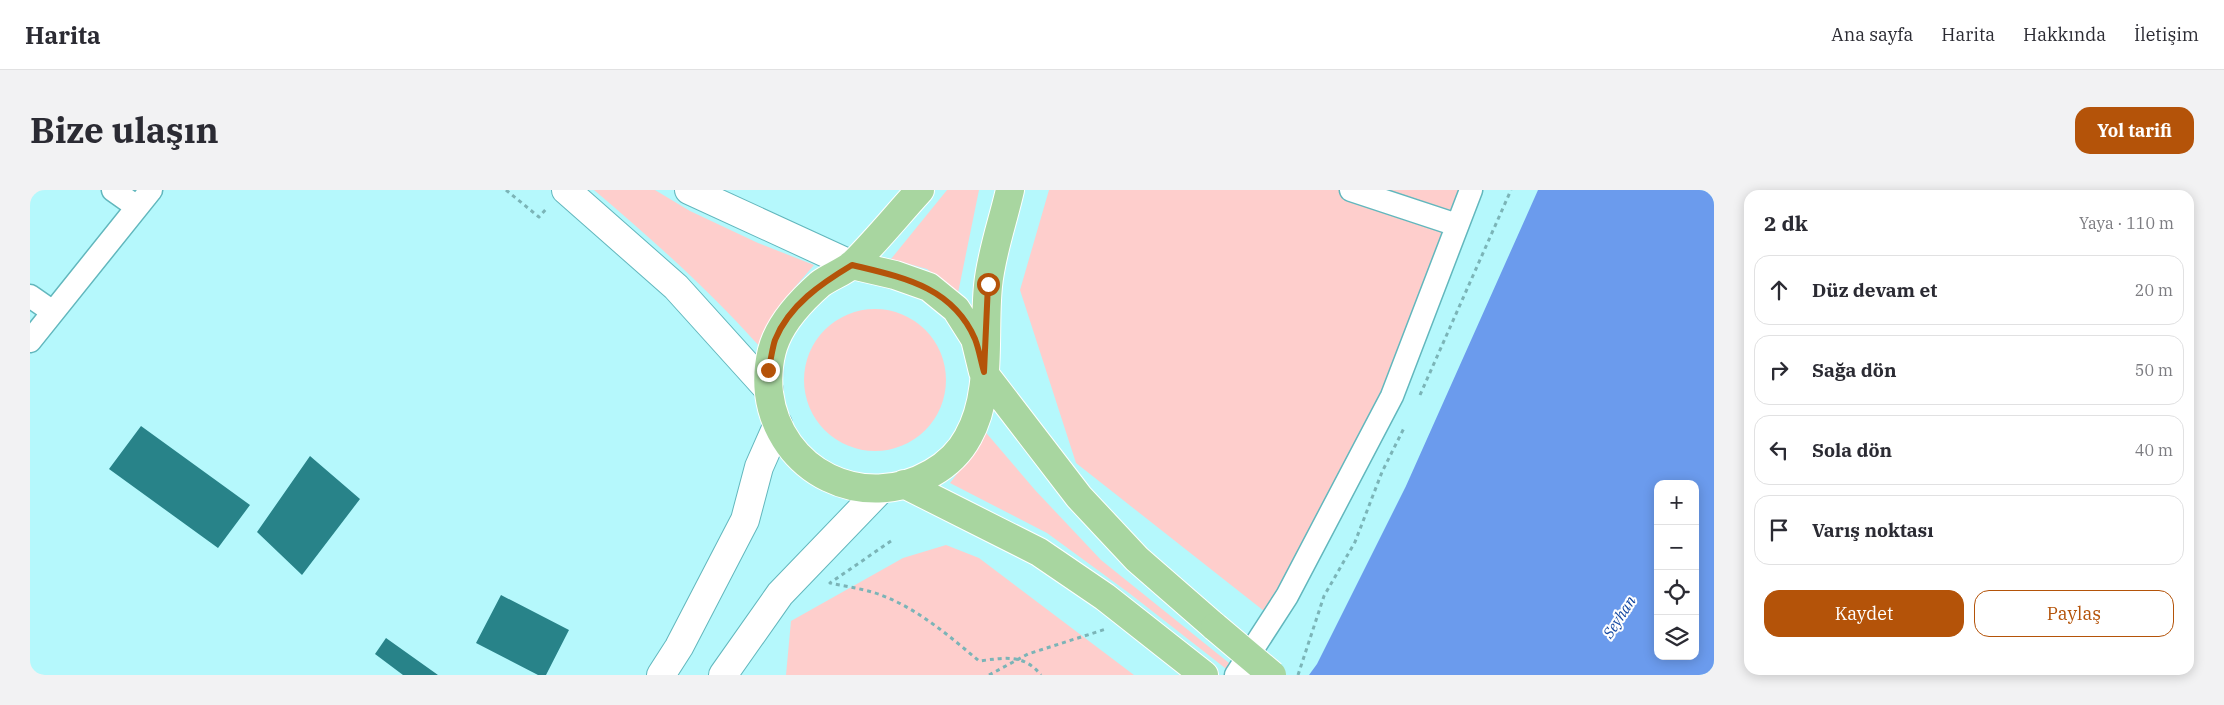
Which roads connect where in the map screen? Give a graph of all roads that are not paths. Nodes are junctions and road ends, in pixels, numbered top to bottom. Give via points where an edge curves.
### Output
1 (114, 190) edge
2 (151, 190) edge
3 (689, 190) edge
4 (920, 190) edge
5 (1010, 190) edge
6 (1351, 190) edge
7 (1467, 191) edge
8 (556, 199) edge
9 (137, 207) junction
10 (1457, 225) junction
11 (852, 265) junction
12 (30, 296) edge
13 (53, 312) junction
14 (30, 341) edge
15 (984, 372) junction
16 (769, 390) junction
17 (778, 424) junction
18 (892, 487) junction
19 (1194, 667) edge
20 (661, 675) edge
21 (722, 675) edge
22 (1236, 675) edge
23 (1272, 675) edge

1 - 9 street
2 - 9 street
3 - 11 main road
4 - 11 main road
5 - 15 main road via 988,284
6 - 10 street
7 - 10 street
8 - 16 main road via 596,214 676,287
9 - 13 street
10 - 22 street via 1392,396 1287,596
11 - 15 main road via 929,287 956,309 975,339
11 - 16 main road via 821,284 794,309 776,340 767,376
12 - 13 street
13 - 14 street
15 - 18 main road via 981,406 968,438 944,466 917,482
15 - 23 main road, bridge via 1079,497 1136,558
16 - 17 main road via 772,412
17 - 18 main road via 788,445 814,471 844,485
17 - 20 main road via 759,467 745,520
18 - 19 main road via 1039,552 1105,597
18 - 21 main road via 780,594

